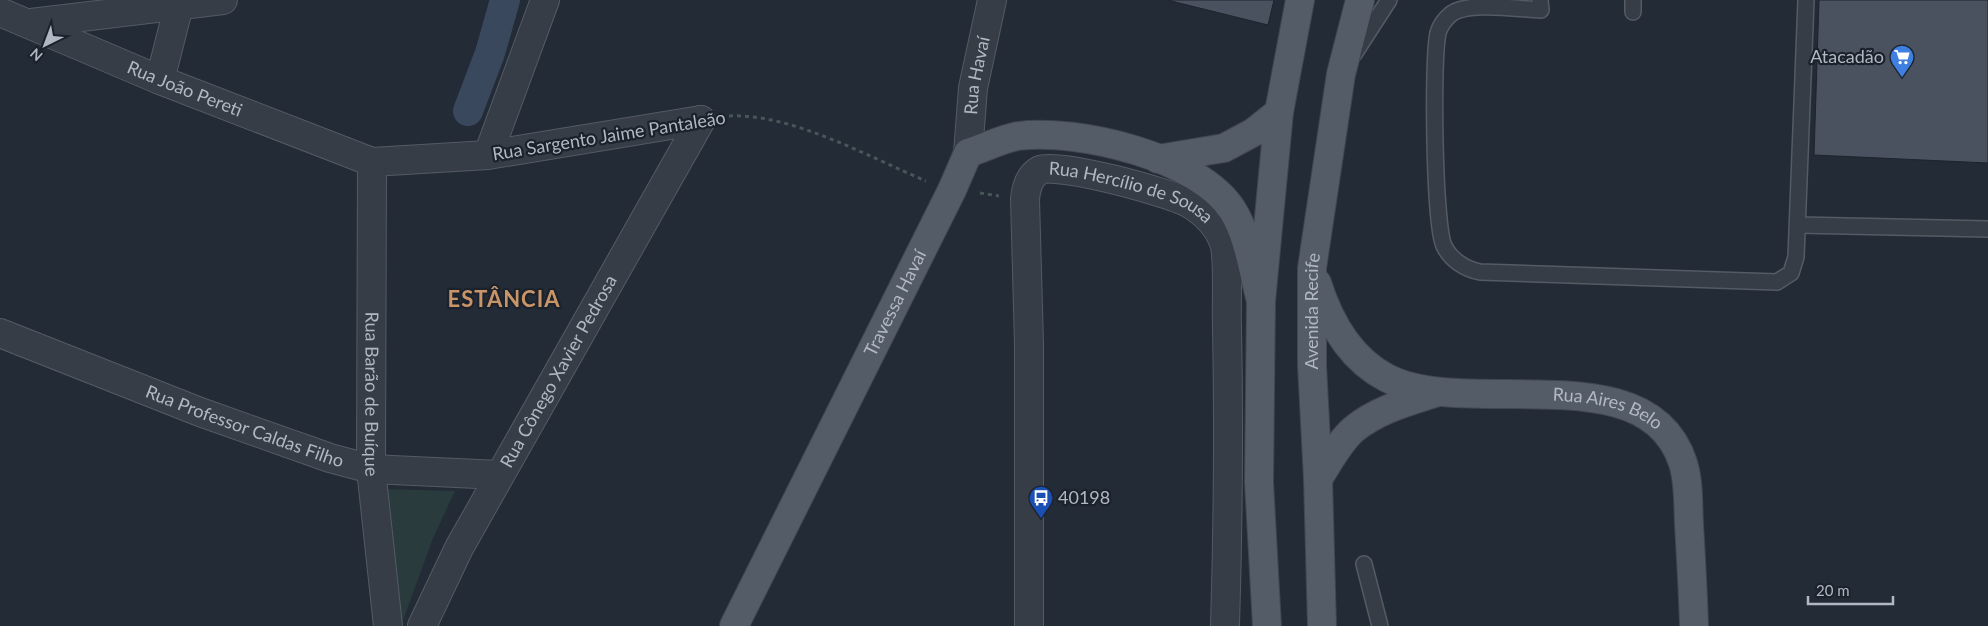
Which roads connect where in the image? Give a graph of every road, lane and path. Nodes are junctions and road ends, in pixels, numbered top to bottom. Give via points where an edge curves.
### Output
1 (223, 0) edge
2 (545, 0) edge
3 (992, 0) edge
4 (1300, 0) edge
5 (1360, 0) edge
6 (1389, 0) edge
7 (1540, 0) edge
8 (1806, 0) edge
9 (179, 6) junction
10 (0, 12) edge
11 (30, 24) junction
12 (1341, 74) junction
13 (160, 80) junction
14 (1279, 112) junction
15 (701, 120) junction
16 (968, 153) junction
17 (488, 155) junction
18 (1158, 159) junction
19 (372, 162) junction
20 (952, 190) junction
21 (1025, 199) junction
22 (1798, 225) junction
23 (1988, 229) edge
24 (1312, 268) junction
25 (1261, 301) junction
26 (0, 333) edge
27 (1436, 392) junction
28 (371, 469) junction
29 (499, 475) junction
30 (1318, 483) junction
31 (1364, 564) dead end
32 (388, 626) edge
33 (422, 626) edge
34 (734, 626) edge
35 (1029, 626) edge
36 (1225, 626) edge
37 (1267, 626) edge
38 (1322, 626) edge
39 (1380, 626) edge
40 (1694, 626) edge

1 - 9 street
2 - 17 street
3 - 16 street, Rua Havaí via 973,88
4 - 14 main road
5 - 12 main road, Avenida Recife
6 - 12 lane
7 - 22 lane via 1540,10 1461,9 1446,19 1438,34 1438,215 1444,246 1460,264 1480,272 1777,282 1791,273 1794,266
8 - 22 lane
9 - 11 street
9 - 13 street
10 - 11 street, Rua João Pereti
11 - 13 street, Rua João Pereti
12 - 24 main road, Avenida Recife
13 - 19 street, Rua João Pereti
14 - 18 main road via 1254,132 1224,148
14 - 25 main road
15 - 17 street, Rua Sargento Jaime Pantaleão
15 - 20 path, Rua Sargento Jaime Pantaleão via 740,116 791,126
15 - 29 street, Rua Cônego Xavier Pedrosa
16 - 18 main road via 1005,139 1058,135 1108,142
16 - 20 main road, Travessa Havaí
17 - 19 street, Rua Sargento Jaime Pantaleão
18 - 25 main road via 1192,175 1232,210 1244,236
19 - 28 street, Rua Barão de Buíque
20 - 21 path, Rua Sargento Jaime Pantaleão
20 - 34 main road, Travessa Havaí
21 - 35 street, Rua Hercílio de Sousa via 1030,344
21 - 36 street, Rua Hercílio de Sousa via 1030,180 1040,170 1048,169 1159,191 1188,203 1206,215 1225,244 1229,426
22 - 23 lane
24 - 27 main road, Rua Aires Belo via 1324,307 1342,339 1363,362 1386,378
24 - 30 main road, Avenida Recife
25 - 37 main road via 1259,482
26 - 28 street, Rua Professor Caldas Filho via 200,412 330,458
27 - 30 main road, Rua Aires Belo via 1390,408 1353,430 1338,448
27 - 40 main road, Rua Aires Belo via 1584,398 1632,407 1651,418 1665,432 1683,464
28 - 29 street, Rua Professor Caldas Filho
28 - 32 street, Rua Barão de Buíque
29 - 33 street, Rua Cônego Xavier Pedrosa
30 - 38 main road, Avenida Recife
31 - 39 lane

